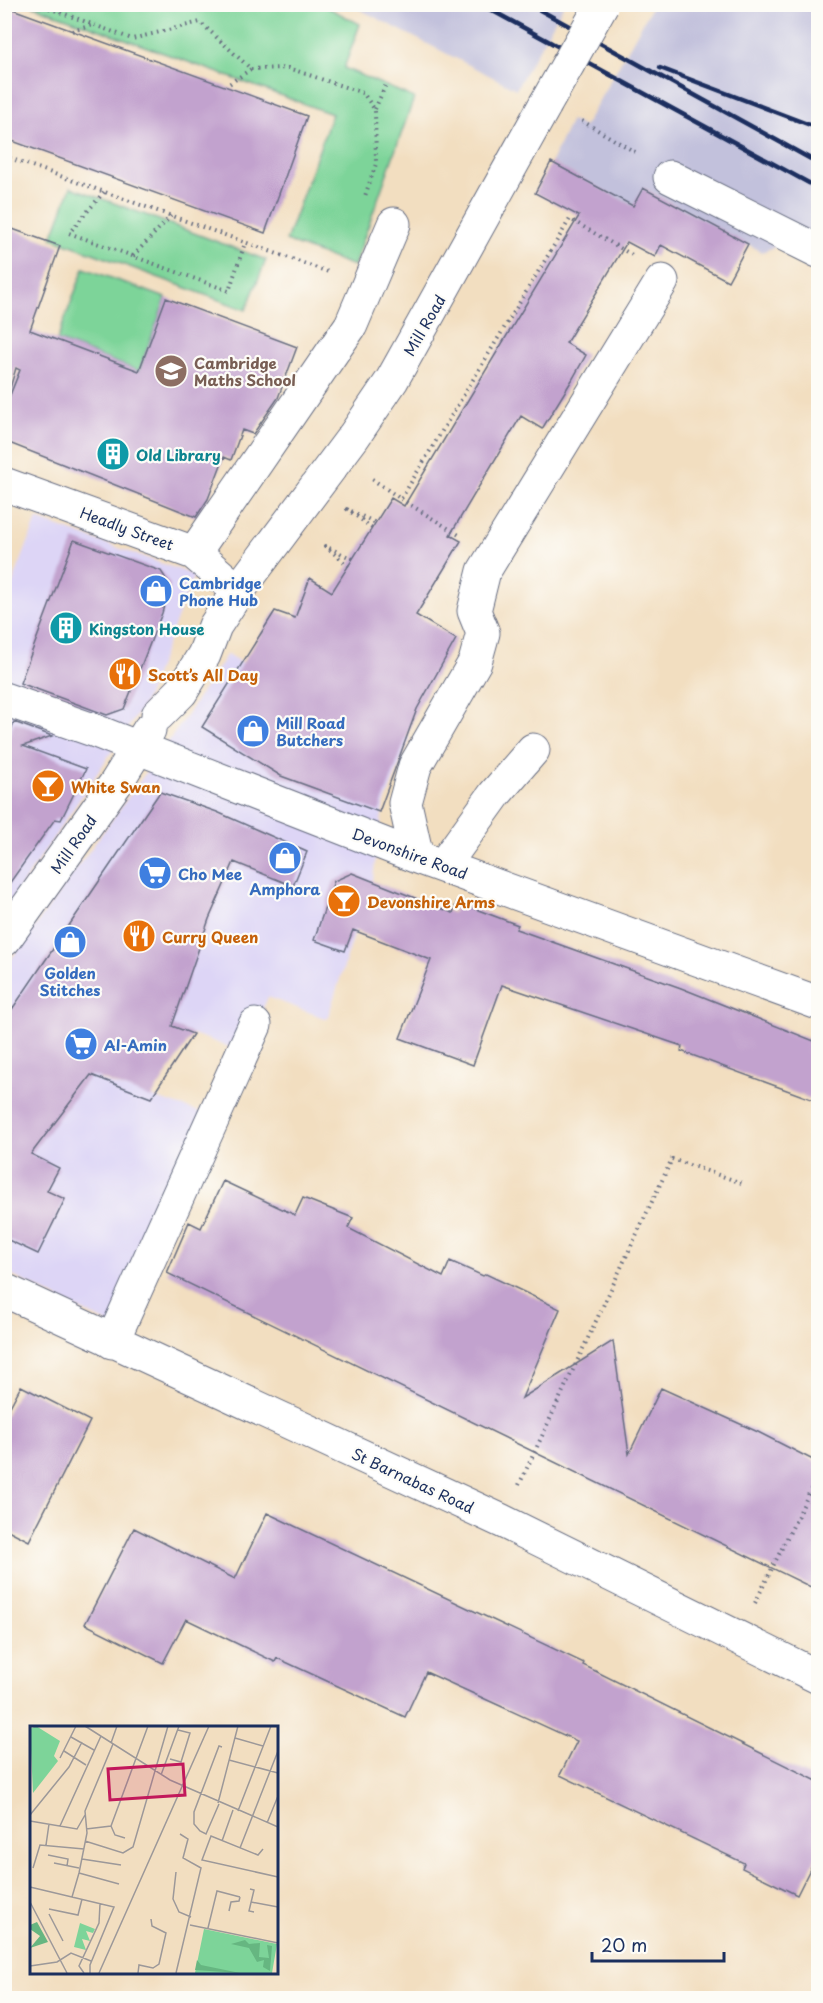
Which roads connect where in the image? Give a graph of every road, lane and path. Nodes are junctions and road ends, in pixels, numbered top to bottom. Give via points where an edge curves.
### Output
1 (38, 4) edge
2 (602, 4) edge
3 (94, 25) junction
4 (72, 31) dead end
5 (251, 69) junction
6 (387, 82) dead end
7 (226, 86) dead end
8 (375, 110) junction
9 (586, 124) dead end
10 (4, 156) edge
11 (642, 156) dead end
12 (670, 177) dead end
13 (104, 192) junction
14 (365, 198) dead end
15 (171, 216) junction
16 (394, 224) dead end
17 (245, 243) junction
18 (819, 251) edge
19 (133, 256) junction
20 (636, 257) dead end
21 (337, 276) dead end
22 (662, 281) dead end
23 (4, 484) edge
24 (364, 486) dead end
25 (401, 499) junction
26 (353, 501) dead end
27 (347, 509) junction
28 (376, 523) dead end
29 (372, 528) dead end
30 (465, 539) dead end
31 (194, 553) junction
32 (353, 559) dead end
33 (349, 566) dead end
34 (238, 591) junction
35 (4, 699) edge
36 (138, 748) junction
37 (532, 750) dead end
38 (430, 861) junction
39 (4, 940) edge
40 (819, 1004) edge
41 (255, 1025) dead end
42 (742, 1183) dead end
43 (812, 1213) dead end
44 (819, 1215) edge
45 (4, 1290) edge
46 (112, 1342) junction
47 (819, 1475) edge
48 (502, 1521) junction
49 (739, 1636) junction
50 (819, 1677) edge

1 - 3 path
2 - 34 street, Mill Road, bridge via 392,380
3 - 4 path
3 - 5 path via 132,39 200,22
5 - 7 path
5 - 8 path via 288,68 363,93
6 - 8 path
8 - 14 path via 376,164
9 - 11 path
10 - 13 path
12 - 18 street
13 - 15 path
13 - 19 path via 69,233
15 - 17 path
15 - 19 path
16 - 31 street via 351,326
17 - 19 path via 229,291
17 - 21 path
20 - 25 path via 570,219
22 - 38 street via 484,571 474,611 483,633 476,662 415,766 405,803
23 - 31 street, Headly Street
24 - 25 path via 369,478
25 - 30 path
26 - 27 path
27 - 28 path
27 - 29 path
31 - 34 street, Headly Street
32 - 33 path via 325,546
34 - 36 street, Mill Road via 181,692 158,716
35 - 36 street, Devonshire Road
36 - 38 street, Devonshire Road
36 - 39 street, Mill Road
37 - 38 street
38 - 40 street, Devonshire Road
41 - 46 street
42 - 48 path via 672,1159
43 - 44 path
45 - 46 street, St Barnabas Road
46 - 48 street, St Barnabas Road
47 - 49 path
48 - 49 street, St Barnabas Road
49 - 50 street, St Barnabas Road

